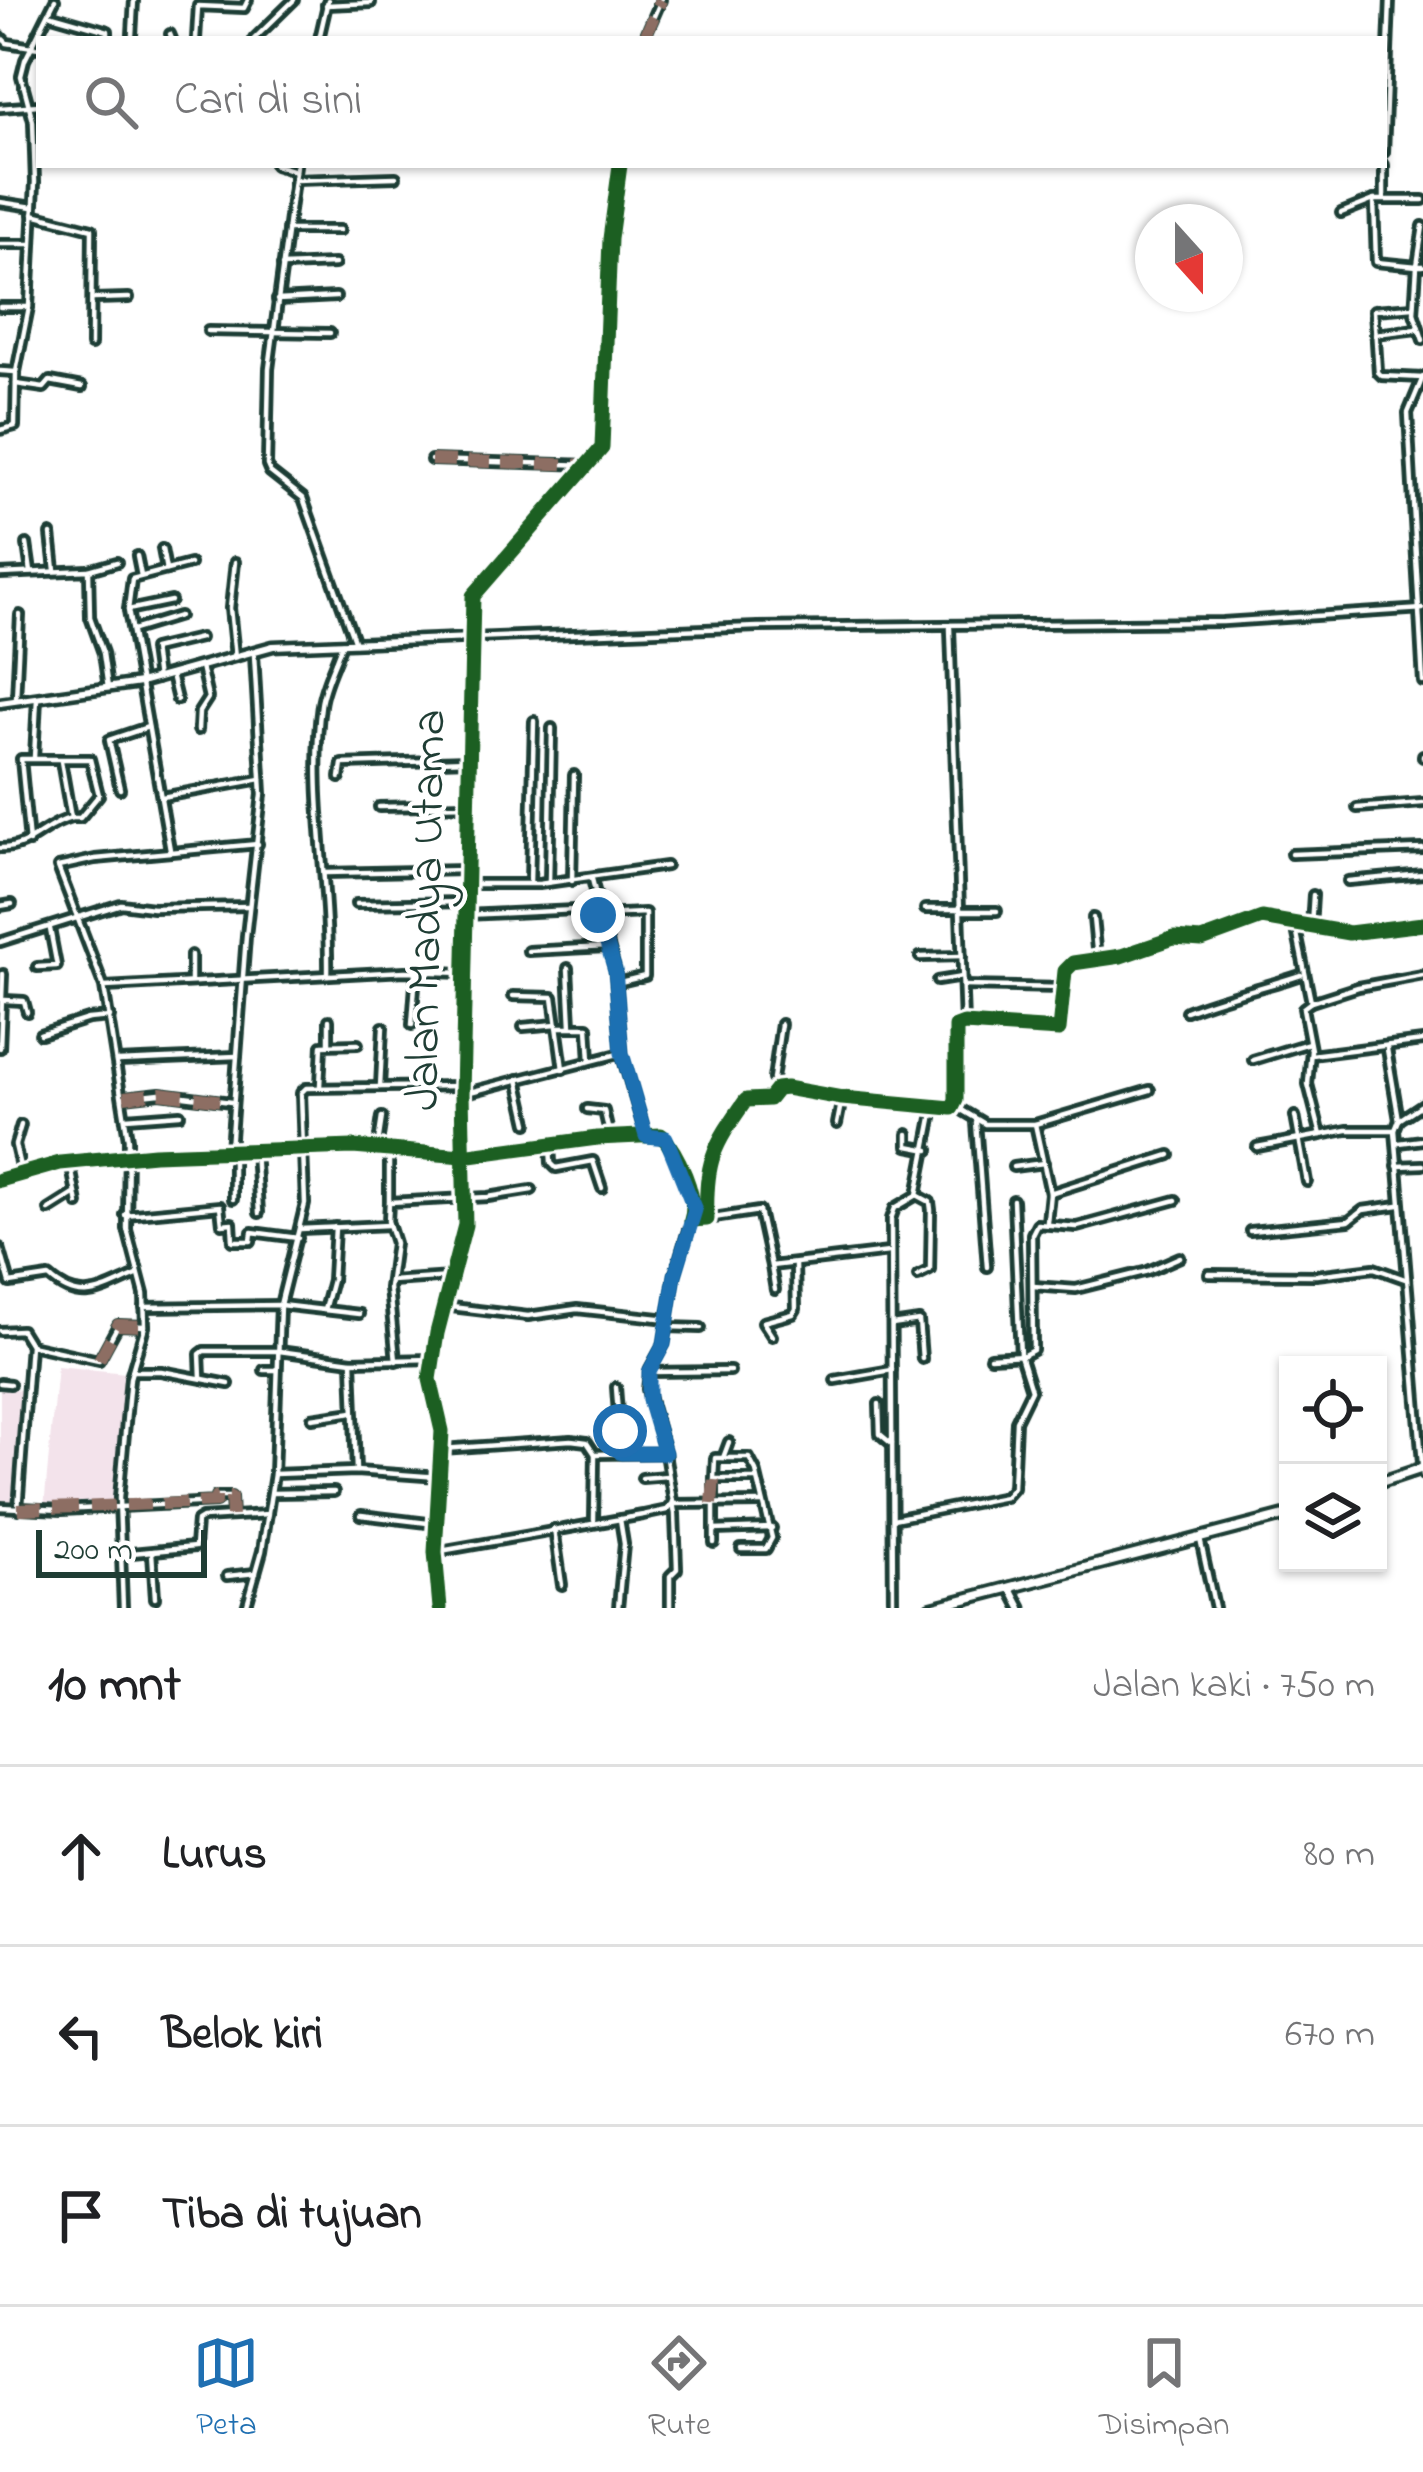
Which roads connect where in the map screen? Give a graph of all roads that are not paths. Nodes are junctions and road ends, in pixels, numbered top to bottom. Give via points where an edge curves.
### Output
1 (55, 0) edge
2 (134, 0) edge
3 (248, 0) edge
4 (294, 0) edge
5 (661, 0) edge
6 (1390, 0) edge
7 (327, 3) edge
8 (370, 3) dead end
9 (50, 14) junction
10 (132, 35) dead end
11 (0, 36) edge
12 (40, 36) edge
13 (108, 36) edge
14 (196, 36) edge
15 (257, 36) edge
16 (320, 36) edge
17 (645, 36) edge
18 (35, 47) edge
19 (1387, 76) edge
20 (35, 105) edge
21 (0, 108) edge
22 (36, 168) edge
23 (296, 168) edge
24 (620, 168) edge
25 (1384, 168) edge
26 (396, 177) dead end
27 (294, 179) junction
28 (1384, 199) junction
29 (1374, 200) junction
30 (1423, 200) edge
31 (0, 202) edge
32 (33, 210) junction
33 (1341, 213) dead end
34 (1423, 226) edge
35 (286, 230) junction
36 (340, 230) dead end
37 (0, 244) edge
38 (31, 244) junction
39 (335, 264) dead end
40 (282, 266) junction
41 (1420, 266) edge
42 (336, 297) dead end
43 (129, 298) dead end
44 (92, 300) junction
45 (277, 300) junction
46 (0, 307) edge
47 (29, 307) junction
48 (1414, 307) junction
49 (1421, 329) edge
50 (208, 332) dead end
51 (274, 332) junction
52 (329, 332) dead end
53 (1376, 334) junction
54 (1423, 340) edge
55 (91, 345) dead end
56 (0, 371) edge
57 (16, 372) junction
58 (1423, 378) edge
59 (16, 384) junction
60 (82, 387) dead end
61 (1414, 396) junction
62 (1423, 396) edge
63 (0, 430) edge
64 (431, 460) dead end
65 (590, 465) junction
66 (51, 535) dead end
67 (27, 544) dead end
68 (161, 549) dead end
69 (137, 556) dead end
70 (118, 562) dead end
71 (235, 562) dead end
72 (190, 564) dead end
73 (55, 570) junction
74 (89, 570) junction
75 (166, 570) junction
76 (31, 572) junction
77 (0, 574) edge
78 (141, 576) junction
79 (171, 601) dead end
80 (128, 610) junction
81 (1420, 610) edge
82 (20, 615) dead end
83 (179, 616) dead end
84 (950, 626) junction
85 (133, 630) junction
86 (200, 638) dead end
87 (472, 638) junction
88 (342, 643) junction
89 (355, 643) junction
90 (254, 651) junction
91 (235, 657) junction
92 (1422, 663) edge
93 (201, 667) junction
94 (171, 675) junction
95 (157, 679) junction
96 (1423, 682) edge
97 (140, 683) junction
98 (108, 688) junction
99 (37, 697) junction
100 (16, 699) junction
101 (177, 700) dead end
102 (0, 703) edge
103 (534, 721) dead end
104 (148, 728) junction
105 (552, 728) dead end
106 (198, 730) dead end
107 (34, 758) junction
108 (61, 760) junction
109 (469, 760) junction
110 (574, 775) dead end
111 (340, 778) dead end
112 (261, 779) junction
113 (120, 789) dead end
114 (162, 797) junction
115 (1423, 803) edge
116 (468, 805) junction
117 (379, 807) dead end
118 (1357, 808) dead end
119 (71, 818) junction
120 (28, 842) junction
121 (258, 844) junction
122 (0, 848) edge
123 (1423, 849) edge
124 (171, 852) junction
125 (1292, 854) dead end
126 (666, 866) dead end
127 (466, 870) junction
128 (330, 873) junction
129 (1423, 874) edge
130 (592, 879) junction
131 (572, 881) junction
132 (1348, 881) dead end
133 (548, 882) junction
134 (466, 884) junction
135 (530, 884) junction
136 (1313, 895) dead end
137 (466, 902) junction
138 (12, 904) dead end
139 (356, 904) dead end
140 (0, 906) edge
141 (249, 906) junction
142 (925, 909) dead end
143 (960, 910) junction
144 (997, 911) dead end
145 (598, 912) junction
146 (465, 915) junction
147 (74, 916) junction
148 (1093, 917) dead end
149 (1294, 924) junction
150 (1423, 924) edge
151 (1310, 927) junction
152 (50, 929) junction
153 (0, 942) edge
154 (606, 947) junction
155 (528, 951) dead end
156 (191, 956) dead end
157 (962, 956) junction
158 (920, 957) dead end
159 (1097, 959) junction
160 (37, 968) dead end
161 (568, 968) dead end
162 (416, 972) junction
163 (464, 973) junction
164 (3, 974) edge
165 (1303, 974) junction
166 (1423, 975) edge
167 (329, 976) junction
168 (962, 977) junction
169 (191, 981) junction
170 (242, 981) junction
171 (937, 981) dead end
172 (616, 983) junction
173 (963, 986) junction
174 (104, 987) junction
175 (1063, 988) junction
176 (513, 996) dead end
177 (4, 1000) junction
178 (1311, 1002) junction
179 (1186, 1010) dead end
180 (27, 1012) dead end
181 (110, 1017) junction
182 (329, 1020) dead end
183 (781, 1024) dead end
184 (964, 1024) junction
185 (412, 1025) dead end
186 (557, 1025) junction
187 (571, 1026) junction
188 (383, 1027) dead end
189 (523, 1028) dead end
190 (40, 1034) dead end
191 (1423, 1041) edge
192 (1309, 1043) junction
193 (329, 1044) junction
194 (358, 1044) dead end
195 (1387, 1046) junction
196 (0, 1048) edge
197 (622, 1053) junction
198 (237, 1055) junction
199 (1311, 1055) junction
200 (1253, 1060) dead end
201 (118, 1061) junction
202 (590, 1061) junction
203 (563, 1069) junction
204 (518, 1079) junction
205 (320, 1086) junction
206 (380, 1087) junction
207 (777, 1089) junction
208 (462, 1090) junction
209 (1150, 1090) dead end
210 (124, 1097) junction
211 (842, 1098) junction
212 (231, 1102) junction
213 (1423, 1103) edge
214 (955, 1106) junction
215 (934, 1108) junction
216 (587, 1109) dead end
217 (180, 1114) dead end
218 (1294, 1116) dead end
219 (382, 1117) dead end
220 (126, 1118) junction
221 (1400, 1120) junction
222 (976, 1122) junction
223 (528, 1123) dead end
224 (21, 1124) dead end
225 (837, 1124) dead end
226 (1035, 1124) junction
227 (1395, 1130) junction
228 (908, 1134) dead end
229 (646, 1136) junction
230 (1321, 1136) junction
231 (610, 1137) junction
232 (1299, 1139) junction
233 (1423, 1140) edge
234 (1396, 1144) junction
235 (550, 1145) junction
236 (1257, 1147) dead end
237 (304, 1149) junction
238 (231, 1150) junction
239 (255, 1150) junction
240 (377, 1150) junction
241 (929, 1150) junction
242 (389, 1152) junction
243 (1170, 1155) dead end
244 (130, 1156) junction
245 (464, 1156) junction
246 (70, 1162) junction
247 (1044, 1163) junction
248 (1423, 1165) edge
249 (1397, 1166) junction
250 (1013, 1167) dead end
251 (22, 1174) junction
252 (0, 1180) edge
253 (1306, 1181) dead end
254 (602, 1188) dead end
255 (532, 1190) dead end
256 (76, 1193) junction
257 (1050, 1193) junction
258 (917, 1195) junction
259 (233, 1198) dead end
260 (465, 1198) junction
261 (1013, 1200) dead end
262 (1176, 1200) dead end
263 (389, 1202) junction
264 (78, 1204) dead end
265 (1399, 1205) junction
266 (49, 1210) dead end
267 (259, 1213) dead end
268 (125, 1215) junction
269 (698, 1220) junction
270 (1047, 1222) junction
271 (389, 1225) junction
272 (335, 1227) junction
273 (1250, 1231) dead end
274 (299, 1233) junction
275 (0, 1248) edge
276 (889, 1252) junction
277 (1180, 1258) dead end
278 (795, 1265) junction
279 (771, 1266) junction
280 (987, 1268) dead end
281 (139, 1274) junction
282 (1209, 1274) dead end
283 (918, 1276) dead end
284 (452, 1277) junction
285 (1405, 1279) junction
286 (391, 1281) junction
287 (1033, 1286) junction
288 (775, 1290) dead end
289 (280, 1305) junction
290 (443, 1306) junction
291 (145, 1307) junction
292 (324, 1311) junction
293 (359, 1314) dead end
294 (668, 1323) junction
295 (892, 1325) junction
296 (145, 1327) junction
297 (701, 1328) dead end
298 (0, 1331) edge
299 (772, 1336) dead end
300 (29, 1345) junction
301 (278, 1351) junction
302 (1020, 1355) junction
303 (990, 1357) dead end
304 (432, 1359) junction
305 (922, 1359) dead end
306 (352, 1360) junction
307 (396, 1361) junction
308 (264, 1370) dead end
309 (277, 1370) junction
310 (892, 1370) junction
311 (132, 1371) junction
312 (730, 1371) dead end
313 (649, 1372) junction
314 (201, 1378) junction
315 (835, 1380) dead end
316 (0, 1383) edge
317 (10, 1384) dead end
318 (230, 1384) dead end
319 (616, 1387) dead end
320 (879, 1404) dead end
321 (355, 1412) junction
322 (312, 1418) dead end
323 (729, 1442) dead end
324 (892, 1444) junction
325 (442, 1448) junction
326 (621, 1453) junction
327 (665, 1453) junction
328 (595, 1454) junction
329 (722, 1458) junction
330 (1422, 1470) edge
331 (356, 1472) junction
332 (274, 1474) junction
333 (668, 1476) junction
334 (440, 1477) junction
335 (642, 1478) dead end
336 (714, 1479) junction
337 (758, 1479) junction
338 (1387, 1480) edge
339 (334, 1492) dead end
340 (272, 1493) junction
341 (761, 1503) junction
342 (672, 1504) junction
343 (712, 1504) junction
344 (0, 1508) edge
345 (118, 1508) junction
346 (18, 1509) junction
347 (268, 1514) junction
348 (232, 1516) junction
349 (361, 1516) dead end
350 (1279, 1517) edge
351 (620, 1519) junction
352 (892, 1519) junction
353 (593, 1523) junction
354 (436, 1525) junction
355 (772, 1528) junction
356 (554, 1529) junction
357 (714, 1530) junction
358 (1200, 1539) junction
359 (714, 1543) dead end
360 (741, 1549) dead end
361 (152, 1552) junction
362 (435, 1552) junction
363 (121, 1554) junction
364 (256, 1573) junction
365 (227, 1576) dead end
366 (562, 1585) dead end
367 (1010, 1587) junction
368 (155, 1598) dead end
369 (123, 1608) edge
370 (246, 1608) edge
371 (440, 1608) edge
372 (618, 1608) edge
373 (670, 1608) edge
374 (892, 1608) edge
375 (931, 1608) edge
376 (1022, 1608) edge
377 (1215, 1608) edge

1 - 9 street
2 - 10 street
3 - 14 street via 244,8 198,6
4 - 15 street
5 - 17 street
6 - 19 street
7 - 8 street
7 - 16 street
9 - 12 street
9 - 13 street
11 - 18 street
18 - 20 street via 21,76
20 - 21 street
22 - 32 street
23 - 27 street
24 - 65 street via 604,439
25 - 28 street
26 - 27 street
27 - 35 street
28 - 29 street
28 - 30 street
29 - 33 street
29 - 41 street via 1373,259
31 - 32 street
32 - 38 street
32 - 44 street via 92,229
34 - 41 street
35 - 36 street
35 - 40 street
37 - 38 street
38 - 47 street
39 - 40 street
40 - 45 street
41 - 48 street
42 - 45 street
43 - 44 street
44 - 55 street
45 - 51 street
46 - 47 street
47 - 57 street
48 - 49 street
48 - 53 street via 1375,309
49 - 53 street
49 - 54 street
50 - 51 street
51 - 52 street
51 - 89 street via 268,468 303,499
53 - 58 street via 1380,375
56 - 57 street
57 - 59 street
58 - 61 street
59 - 60 street
59 - 63 street via 15,426
61 - 62 street
61 - 81 street via 1408,421
64 - 65 street
65 - 87 street via 475,590
66 - 73 street
67 - 76 street
68 - 75 street
69 - 78 street
70 - 74 street
71 - 91 street
72 - 75 street
73 - 74 street
73 - 76 street
74 - 98 street via 90,617
75 - 78 street
76 - 77 street
78 - 80 street via 131,580
79 - 80 street
80 - 85 street
81 - 84 street
81 - 92 street
82 - 100 street
83 - 85 street
84 - 87 street
84 - 143 street
85 - 97 street
86 - 95 street via 153,649
87 - 89 street
87 - 109 street, Jalan Madya Utama
88 - 89 street
88 - 90 street
88 - 128 street via 318,738
90 - 91 street
90 - 112 street
91 - 93 street
92 - 96 street
93 - 94 street
93 - 106 street via 208,698
94 - 95 street
94 - 101 street
95 - 97 street
97 - 98 street
97 - 104 street
98 - 99 street
99 - 100 street
99 - 107 street
100 - 102 street
103 - 135 street
104 - 113 street via 109,741
104 - 114 street
105 - 133 street
107 - 108 street
107 - 120 street via 20,763
108 - 119 street
108 - 119 street via 88,757 100,795
109 - 111 street via 342,764
109 - 116 street, Jalan Madya Utama
110 - 131 street
112 - 114 street
112 - 121 street
114 - 124 street
115 - 118 street
116 - 117 street
116 - 127 street, Jalan Madya Utama
119 - 120 street
120 - 122 street
121 - 124 street
121 - 141 street
123 - 125 street
124 - 147 street via 58,866
126 - 130 street
127 - 128 street
127 - 134 street, Jalan Madya Utama
128 - 167 street
129 - 132 street
130 - 131 street
130 - 145 street
131 - 133 street
133 - 135 street
134 - 135 street
134 - 137 street, Jalan Madya Utama
136 - 151 street
137 - 139 street
137 - 146 street, Jalan Madya Utama
138 - 140 street
141 - 147 street via 135,903
141 - 170 street
142 - 143 street
143 - 144 street
143 - 157 street
145 - 146 street
145 - 154 street
145 - 172 street via 645,913 645,976
146 - 163 street, Jalan Madya Utama
147 - 152 street
147 - 174 street
148 - 159 street
149 - 151 street
149 - 159 street via 1255,920 1202,940 1179,937
149 - 165 street
150 - 151 street via 1355,933
152 - 153 street
152 - 160 street via 57,965
154 - 155 street
154 - 172 street
156 - 169 street
157 - 158 street
157 - 168 street
159 - 175 street via 1069,965
161 - 187 street
162 - 163 street
162 - 167 street
162 - 185 street
163 - 208 street, Jalan Madya Utama
164 - 177 street
165 - 178 street
165 - 179 street
166 - 178 street
167 - 170 street
168 - 171 street
168 - 173 street
169 - 170 street
169 - 174 street
170 - 198 street
172 - 197 street
173 - 175 street
173 - 184 street
174 - 181 street
175 - 184 street via 1059,1030
176 - 186 street via 554,997
177 - 180 street via 24,1001
177 - 196 street
178 - 192 street via 1303,1008
181 - 190 street
181 - 201 street
182 - 193 street
183 - 207 street
184 - 214 street via 954,1035
186 - 187 street
186 - 189 street
186 - 203 street
187 - 202 street via 588,1027
188 - 206 street
191 - 195 street
192 - 199 street
192 - 200 street
193 - 194 street
193 - 205 street via 322,1046
195 - 199 street
195 - 221 street
197 - 202 street
197 - 229 street
198 - 201 street
198 - 212 street
199 - 230 street via 1308,1084
201 - 210 street
202 - 203 street
203 - 204 street
204 - 208 street
204 - 223 street
205 - 206 street
205 - 237 street via 301,1093
206 - 208 street
207 - 211 street
207 - 269 street via 769,1099 746,1100 718,1141
208 - 245 street, Jalan Madya Utama
209 - 226 street
210 - 212 street
210 - 220 street
211 - 215 street
211 - 225 street
212 - 238 street
213 - 221 street
214 - 215 street
214 - 222 street
215 - 241 street
216 - 231 street via 604,1111
217 - 220 street
218 - 232 street
219 - 240 street
220 - 244 street
221 - 227 street
222 - 226 street
222 - 280 street
224 - 251 street via 15,1146
226 - 247 street
227 - 230 street
227 - 234 street
228 - 241 street via 908,1146
229 - 231 street
229 - 269 street via 669,1143
230 - 232 street
231 - 235 street
232 - 236 street
232 - 253 street
233 - 234 street
234 - 249 street
235 - 245 street
235 - 254 street via 556,1168 592,1160
237 - 239 street
237 - 240 street
237 - 274 street
238 - 239 street
238 - 244 street
238 - 259 street
239 - 267 street
240 - 242 street
241 - 258 street
242 - 245 street
242 - 263 street
243 - 257 street
244 - 246 street
244 - 268 street
245 - 260 street, Jalan Madya Utama
246 - 251 street
246 - 256 street
247 - 250 street
247 - 257 street
248 - 249 street
249 - 265 street
251 - 252 street
255 - 260 street
256 - 264 street
256 - 266 street
257 - 270 street
258 - 276 street via 893,1210
258 - 283 street via 931,1210 930,1270
260 - 263 street
260 - 284 street, Jalan Madya Utama
261 - 302 street
262 - 270 street via 1077,1227
263 - 271 street
265 - 273 street via 1363,1210 1349,1221
265 - 285 street
268 - 274 street via 220,1206 232,1241 251,1241 252,1232
268 - 281 street
269 - 279 street via 759,1211
269 - 294 street
270 - 287 street via 1032,1234
271 - 272 street
271 - 286 street
272 - 274 street
272 - 292 street
274 - 289 street
275 - 281 street via 11,1283 50,1277 66,1291 97,1293
276 - 278 street
276 - 295 street
277 - 287 street via 1076,1289
278 - 279 street
278 - 299 street via 796,1309 764,1322
279 - 288 street
281 - 291 street
282 - 285 street via 1374,1268
284 - 286 street
284 - 290 street, Jalan Madya Utama
285 - 330 street
286 - 307 street
287 - 302 street via 1033,1350
289 - 291 street
289 - 292 street
289 - 301 street
290 - 294 street via 528,1316 577,1309
290 - 304 street, Jalan Madya Utama
291 - 296 street
292 - 293 street
294 - 297 street
294 - 313 street
295 - 305 street via 919,1321
295 - 310 street
296 - 300 street via 118,1324 99,1360
296 - 311 street
298 - 300 street via 21,1330
300 - 346 street
301 - 306 street
301 - 309 street
301 - 314 street via 204,1351
302 - 303 street
302 - 352 street via 1031,1390 1016,1421 1011,1492
304 - 307 street
304 - 325 street, Jalan Madya Utama
306 - 307 street
306 - 321 street
308 - 309 street
309 - 332 street
310 - 315 street
310 - 324 street
311 - 314 street
311 - 345 street
312 - 313 street
313 - 327 street
314 - 318 street
316 - 317 street
319 - 326 street
320 - 324 street via 880,1434
321 - 322 street
321 - 331 street
323 - 329 street
324 - 352 street
325 - 328 street via 571,1440 587,1442
325 - 334 street, Jalan Madya Utama
326 - 327 street
326 - 328 street
327 - 333 street
328 - 353 street
329 - 336 street via 715,1458
329 - 337 street via 749,1458
330 - 338 main road
331 - 332 street
331 - 334 street
332 - 340 street
333 - 335 street
333 - 342 street
334 - 354 street, Jalan Madya Utama
336 - 337 street
336 - 343 street
337 - 341 street
339 - 340 street
340 - 347 street
341 - 343 street
341 - 355 street
342 - 343 street
342 - 351 street
342 - 373 street via 677,1563
343 - 357 street
344 - 346 street
345 - 346 street
345 - 348 street via 231,1496
345 - 363 street
347 - 348 street
347 - 364 street
348 - 361 street via 199,1520 195,1547
349 - 354 street
350 - 358 main road
351 - 353 street
351 - 372 street
352 - 374 street
353 - 356 street
354 - 362 street, Jalan Madya Utama
355 - 357 street
355 - 360 street via 766,1549
356 - 362 street
356 - 366 street
357 - 359 street
358 - 367 main road
358 - 377 street
361 - 363 street
361 - 368 street
362 - 371 street, Jalan Madya Utama
363 - 369 street
364 - 365 street
364 - 370 street
367 - 375 main road
367 - 376 street

